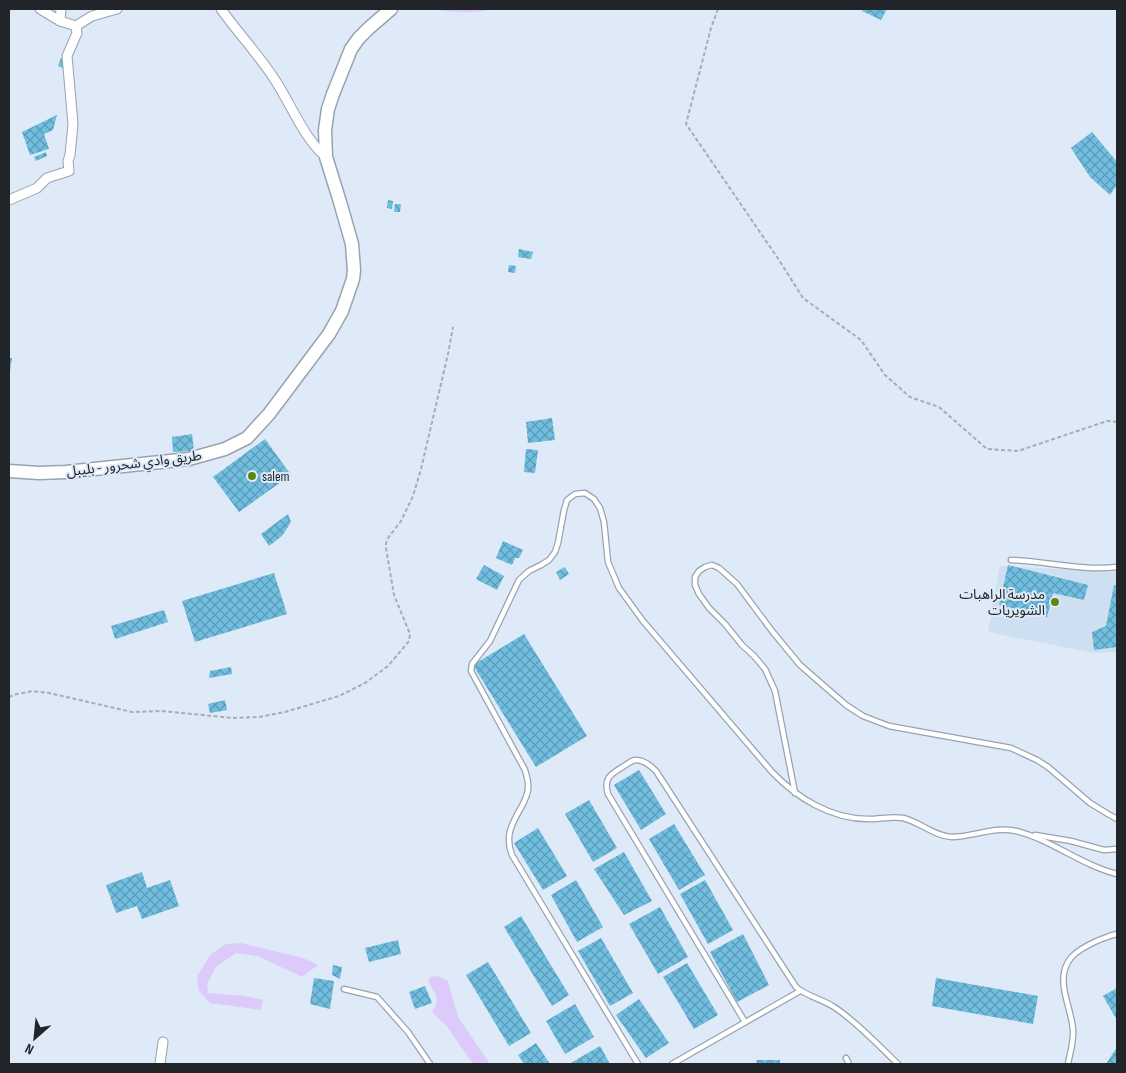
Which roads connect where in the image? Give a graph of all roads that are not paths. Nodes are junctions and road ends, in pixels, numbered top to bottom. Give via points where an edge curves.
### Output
1 (40, 9) edge
2 (61, 9) edge
3 (118, 9) edge
4 (221, 9) edge
5 (391, 9) edge
6 (60, 20) junction
7 (76, 26) junction
8 (326, 157) junction
9 (9, 200) edge
10 (9, 471) edge
11 (1011, 560) dead end
12 (1117, 567) edge
13 (795, 793) junction
14 (1117, 818) edge
15 (1031, 835) junction
16 (1117, 849) edge
17 (1117, 874) edge
18 (1117, 934) edge
19 (344, 989) dead end
20 (800, 991) junction
21 (745, 1022) junction
22 (163, 1042) dead end
23 (846, 1058) dead end
24 (160, 1064) edge
25 (430, 1064) edge
26 (638, 1064) edge
27 (672, 1064) edge
28 (849, 1064) edge
29 (898, 1064) edge
30 (1068, 1064) edge

1 - 6 street
2 - 6 street
3 - 7 street via 92,16
4 - 8 street via 274,78 311,142
5 - 8 street, طريق وادي شحرور - بليبل via 359,38 340,74 328,109
6 - 7 street
7 - 9 street via 77,33 67,56 73,124 69,171 47,178 37,188
8 - 10 street, طريق وادي شحرور - بليبل via 352,244 353,279 342,311 329,334 247,438 225,449 189,459 66,472
11 - 12 lane via 1073,567
13 - 14 lane via 775,691 765,669 699,594 695,577 705,567 719,568 737,584 800,665 863,716 889,726 1011,748 1048,767 1090,803
13 - 15 lane via 830,812 868,819 902,818 948,837 995,830
13 - 26 lane via 772,772 643,621 619,588 608,562 604,522 594,499 585,493 575,494 567,500 555,552 549,560 519,580 490,641 472,664 471,671 528,780 528,791 509,835 512,855
15 - 16 lane via 1104,850
15 - 17 lane
18 - 30 lane via 1084,946 1066,964 1064,988 1073,1030
19 - 25 lane via 377,997 408,1032
20 - 21 lane
20 - 21 lane via 656,771 650,765 634,760 609,777 606,782 608,794
20 - 29 lane via 834,1006
21 - 27 lane
22 - 24 street
23 - 28 lane

